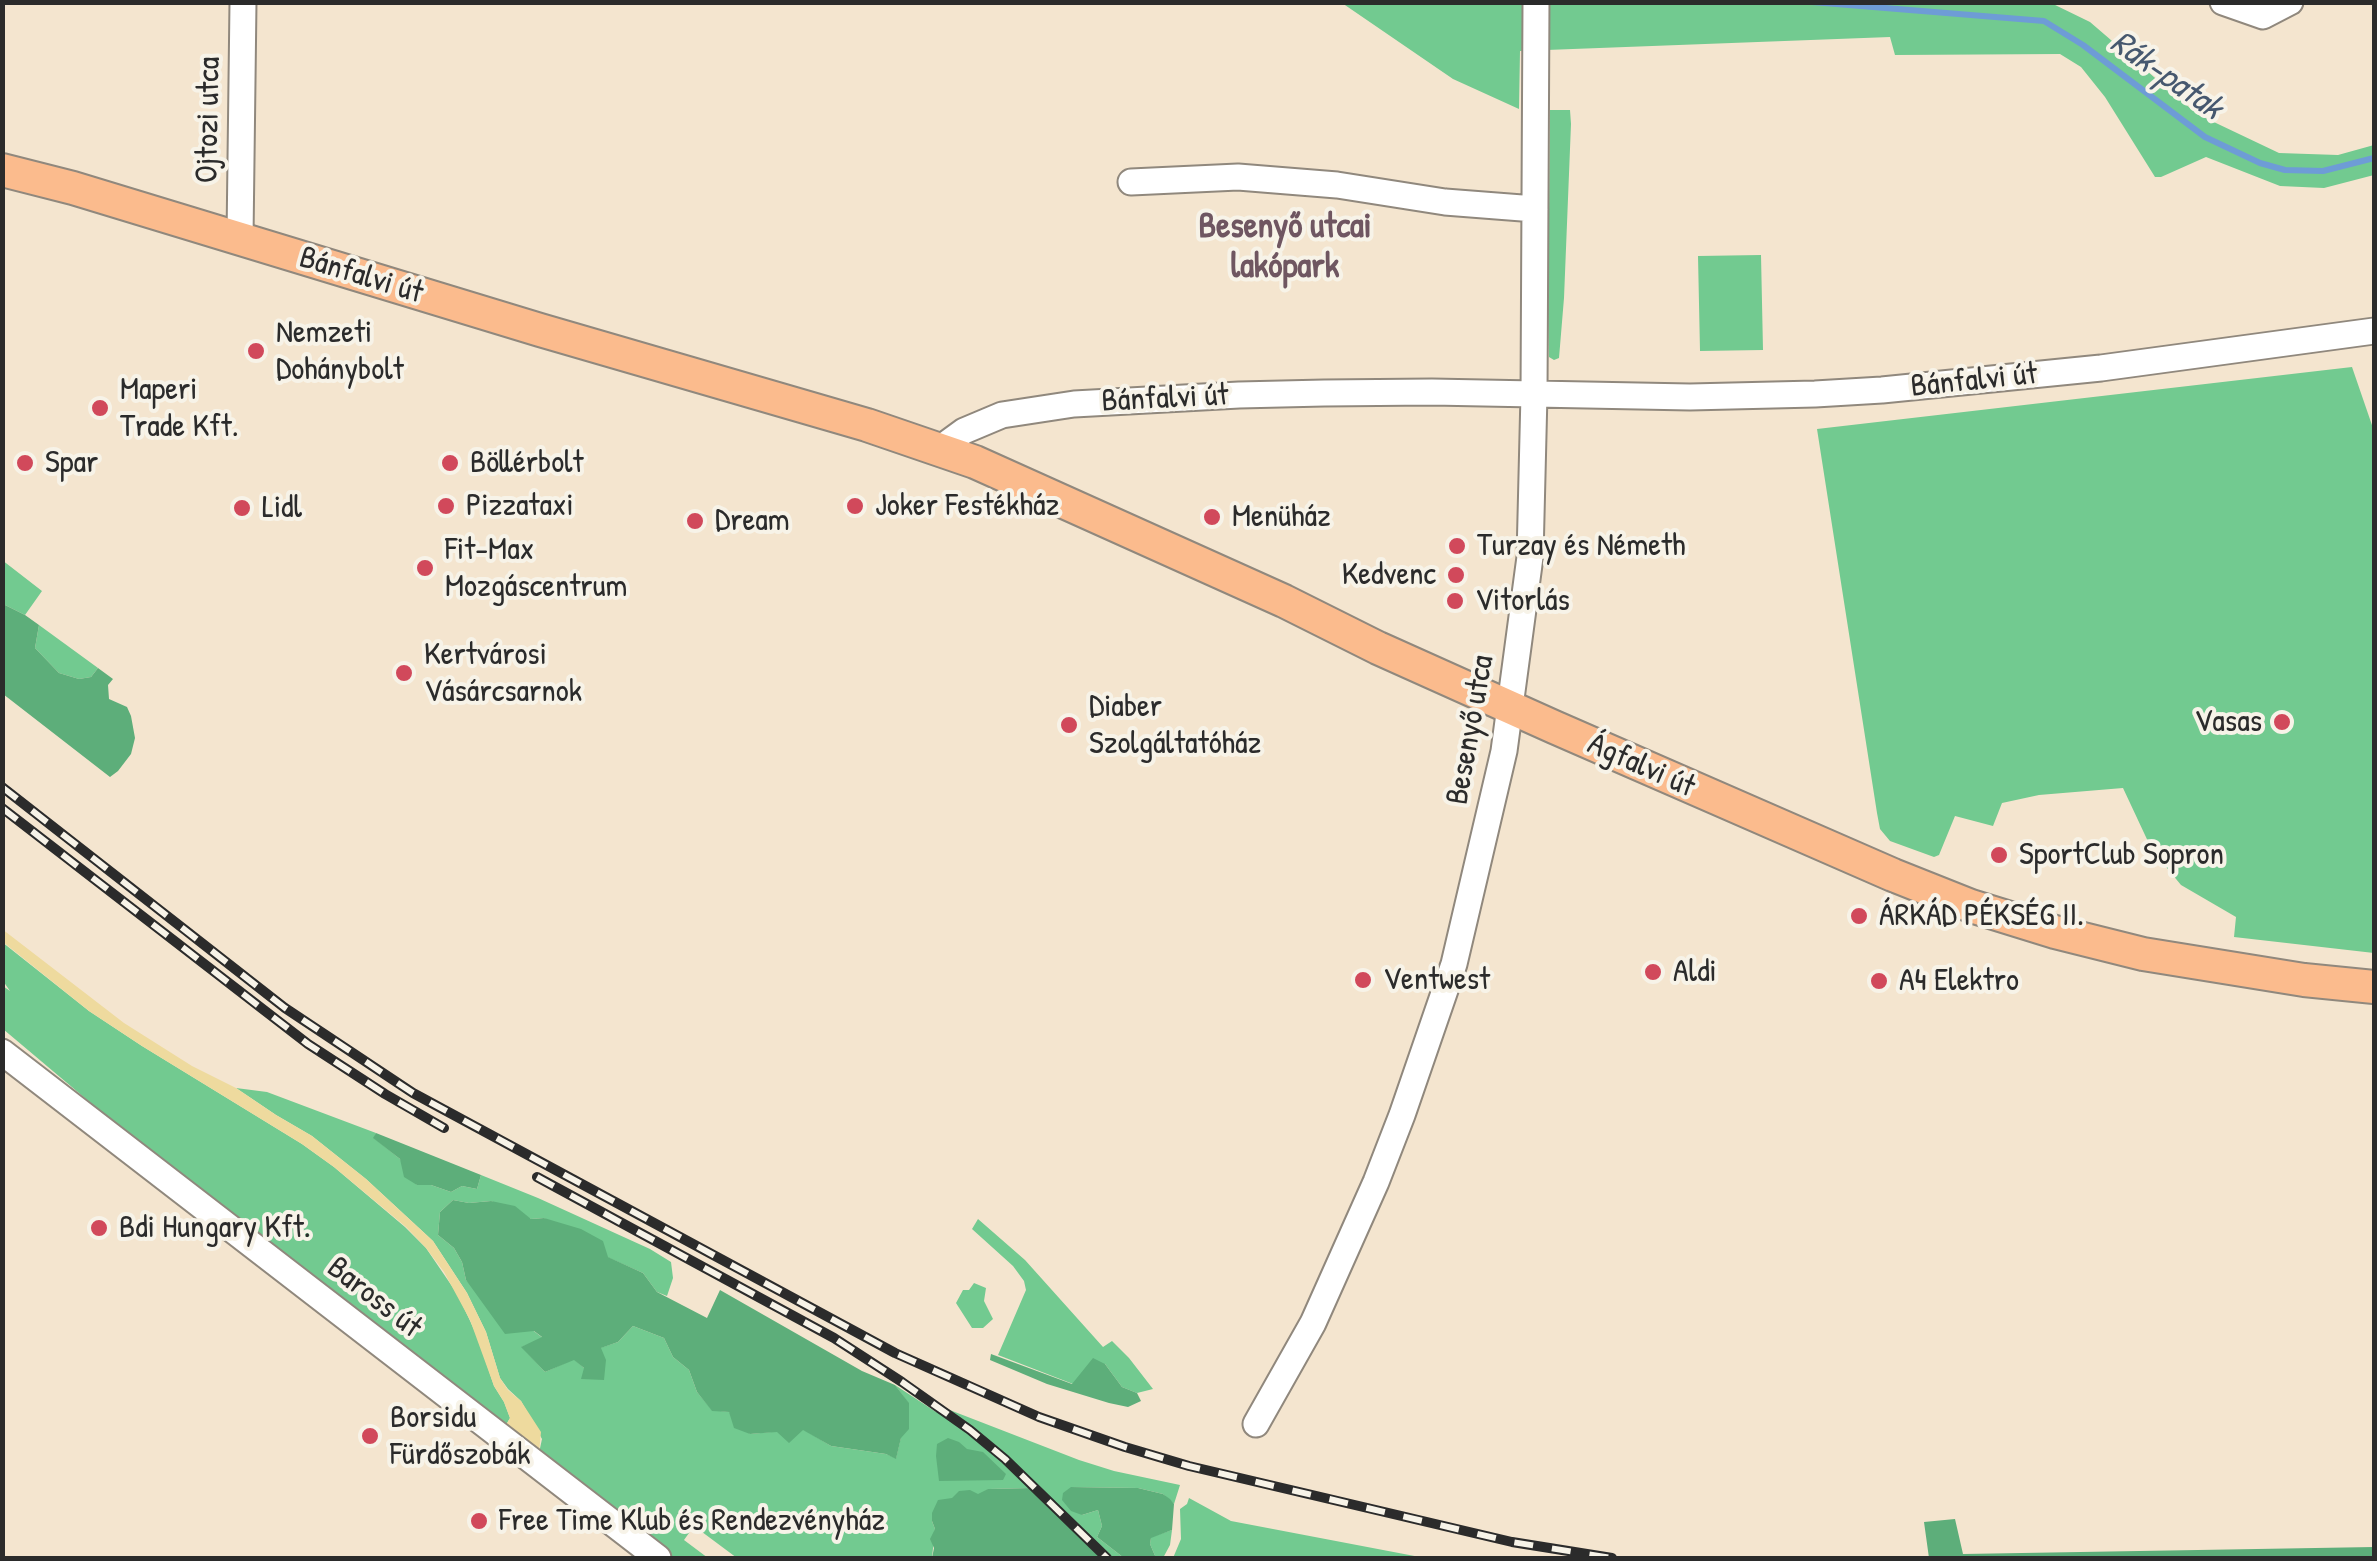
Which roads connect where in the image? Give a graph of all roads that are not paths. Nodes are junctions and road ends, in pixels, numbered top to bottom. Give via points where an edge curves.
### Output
1 (243, 2) edge
2 (1536, 2) edge
3 (2223, 2) edge
4 (2286, 4) edge
5 (2, 170) edge
6 (1131, 182) dead end
7 (1536, 209) junction
8 (240, 238) junction
9 (2374, 331) edge
10 (1534, 394) junction
11 (938, 450) junction
12 (1511, 708) junction
13 (2374, 987) edge
14 (2, 1052) edge
15 (1256, 1424) dead end
16 (658, 1558) edge

1 - 8 street, Ojtozi utca
2 - 7 street, Besenyő utca
3 - 4 street via 2262,16
5 - 8 main road, Bánfalvi út
6 - 7 street via 1238,177
7 - 10 street, Besenyő utca
8 - 11 main road, Bánfalvi út
9 - 10 street, Bánfalvi út via 2166,361 1882,390
10 - 11 street, Bánfalvi út via 1022,400
10 - 12 street, Besenyő utca via 1530,557
11 - 12 main road, Ágfalvi út via 1029,484
12 - 13 main road, Ágfalvi út via 1984,910 2143,954
12 - 15 street, Besenyő utca via 1454,964 1402,1115 1313,1324
14 - 16 street, Baross út

